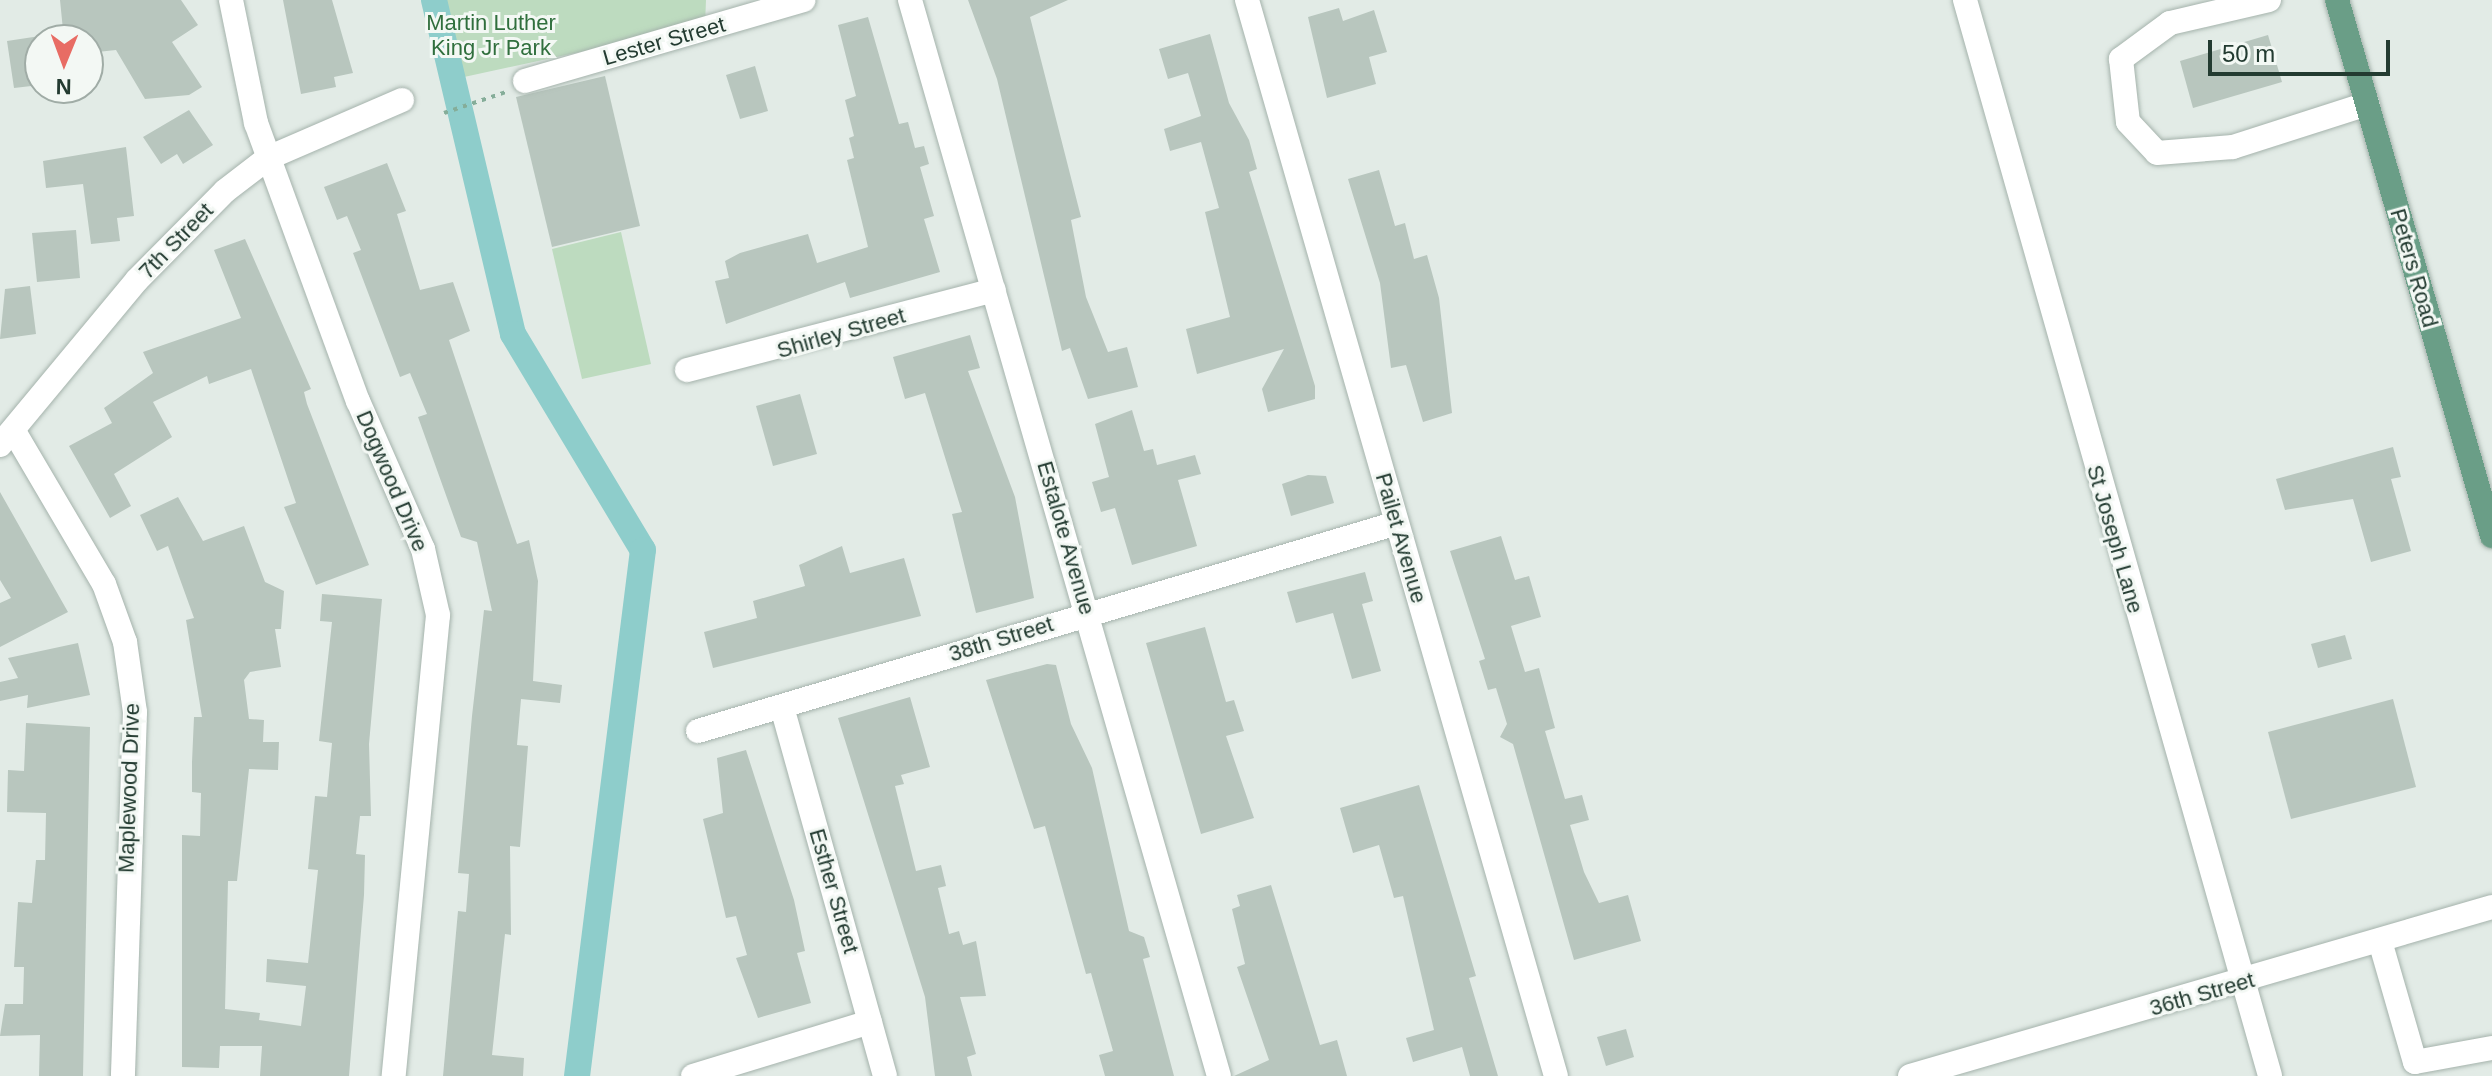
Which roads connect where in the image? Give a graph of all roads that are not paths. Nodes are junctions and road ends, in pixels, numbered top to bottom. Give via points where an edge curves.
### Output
1 (231, 0) edge
2 (803, 0) edge
3 (910, 0) edge
4 (1247, 0) edge
5 (1965, 0) edge
6 (2269, 0) edge
7 (2337, 0) edge
8 (525, 81) dead end
9 (402, 100) dead end
10 (2367, 104) junction
11 (268, 158) junction
12 (994, 290) junction
13 (687, 370) dead end
14 (8, 439) edge
15 (1397, 523) junction
16 (2492, 536) edge
17 (1088, 612) junction
18 (782, 707) junction
19 (698, 731) dead end
20 (2492, 907) edge
21 (2380, 941) junction
22 (2244, 982) junction
23 (870, 1022) junction
24 (2492, 1048) edge
25 (123, 1076) edge
26 (394, 1076) edge
27 (693, 1076) edge
28 (885, 1076) edge
29 (1219, 1076) edge
30 (1556, 1076) edge
31 (1910, 1076) edge
32 (2270, 1076) edge

1 - 11 street, Dogwood Drive
2 - 8 street, Lester Street
3 - 12 street, Estalote Avenue
4 - 15 street, Pailet Avenue
5 - 22 street, St Joseph Lane
6 - 10 street via 2170,23 2121,59 2128,122 2157,153 2202,150 2233,147
7 - 10 main road, Peters Road
9 - 11 street, 7th Street
10 - 16 main road, Peters Road
11 - 14 street, 7th Street via 225,191 137,280
11 - 26 street, Dogwood Drive via 423,549 438,615
12 - 13 street, Shirley Street
12 - 17 street, Estalote Avenue
14 - 25 street, Maplewood Drive via 104,584 125,642 135,712
15 - 17 street, 38th Street
15 - 30 street, Pailet Avenue
17 - 18 street, 38th Street
17 - 29 street, Estalote Avenue
18 - 19 street, 38th Street
18 - 23 street, Esther Street
20 - 21 street, 36th Street
21 - 22 street, 36th Street
21 - 24 street via 2415,1062
22 - 31 street, 36th Street
22 - 32 street, St Joseph Lane
23 - 27 street
23 - 28 street, Esther Street

